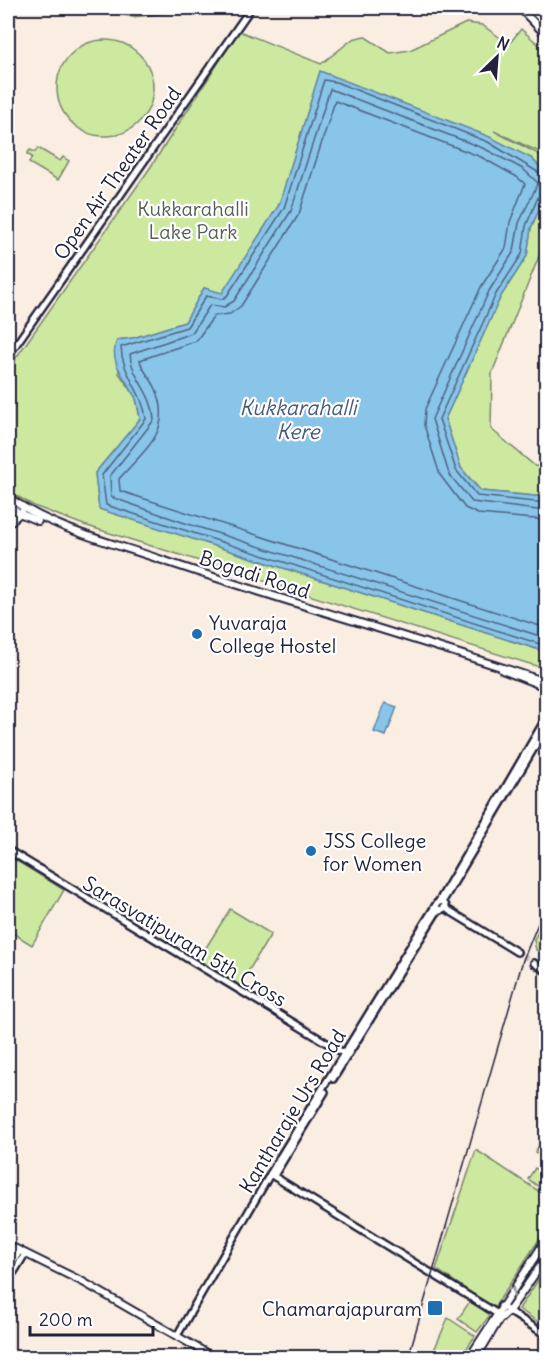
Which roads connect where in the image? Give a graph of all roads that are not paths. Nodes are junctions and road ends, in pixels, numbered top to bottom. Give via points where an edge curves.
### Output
1 (251, 8) edge
2 (520, 8) edge
3 (530, 8) edge
4 (545, 31) edge
5 (8, 356) edge
6 (8, 497) edge
7 (11, 507) edge
8 (21, 512) junction
9 (8, 524) edge
10 (545, 686) edge
11 (546, 718) edge
12 (546, 728) edge
13 (520, 767) junction
14 (8, 850) edge
15 (440, 905) junction
16 (517, 952) tunnel mouth
17 (534, 963) tunnel mouth
18 (546, 971) edge
19 (346, 1054) junction
20 (272, 1175) junction
21 (544, 1244) edge
22 (8, 1245) edge
23 (22, 1253) junction
24 (546, 1257) edge
25 (9, 1275) edge
26 (501, 1306) junction
27 (509, 1311) junction
28 (500, 1315) junction
29 (179, 1335) junction
30 (546, 1335) edge
31 (215, 1358) edge
32 (469, 1358) edge
33 (476, 1358) edge

1 - 5 street, Open Air Theater Road
2 - 4 main road
3 - 4 main road
6 - 7 main road, Bogadi Road
7 - 8 main road, Bogadi Road
8 - 9 main road
8 - 10 main road, Bogadi Road
11 - 13 street, Kantharaje Urs Road
12 - 13 street, Kantharaje Urs Road
13 - 15 street, Kantharaje Urs Road
14 - 19 street, Sarasvatipuram 5th Cross
15 - 16 street
15 - 19 street, Kantharaje Urs Road
17 - 18 street
19 - 20 street, Kantharaje Urs Road
20 - 28 street
20 - 29 street, Kantharaje Urs Road
21 - 24 main road
26 -> 21 main road
22 - 23 main road
23 - 25 street
23 - 29 main road
24 - 27 main road
26 - 27 street
26 - 28 main road
27 - 28 main road
27 - 30 street
28 - 32 main road
28 - 33 main road
29 - 31 main road

